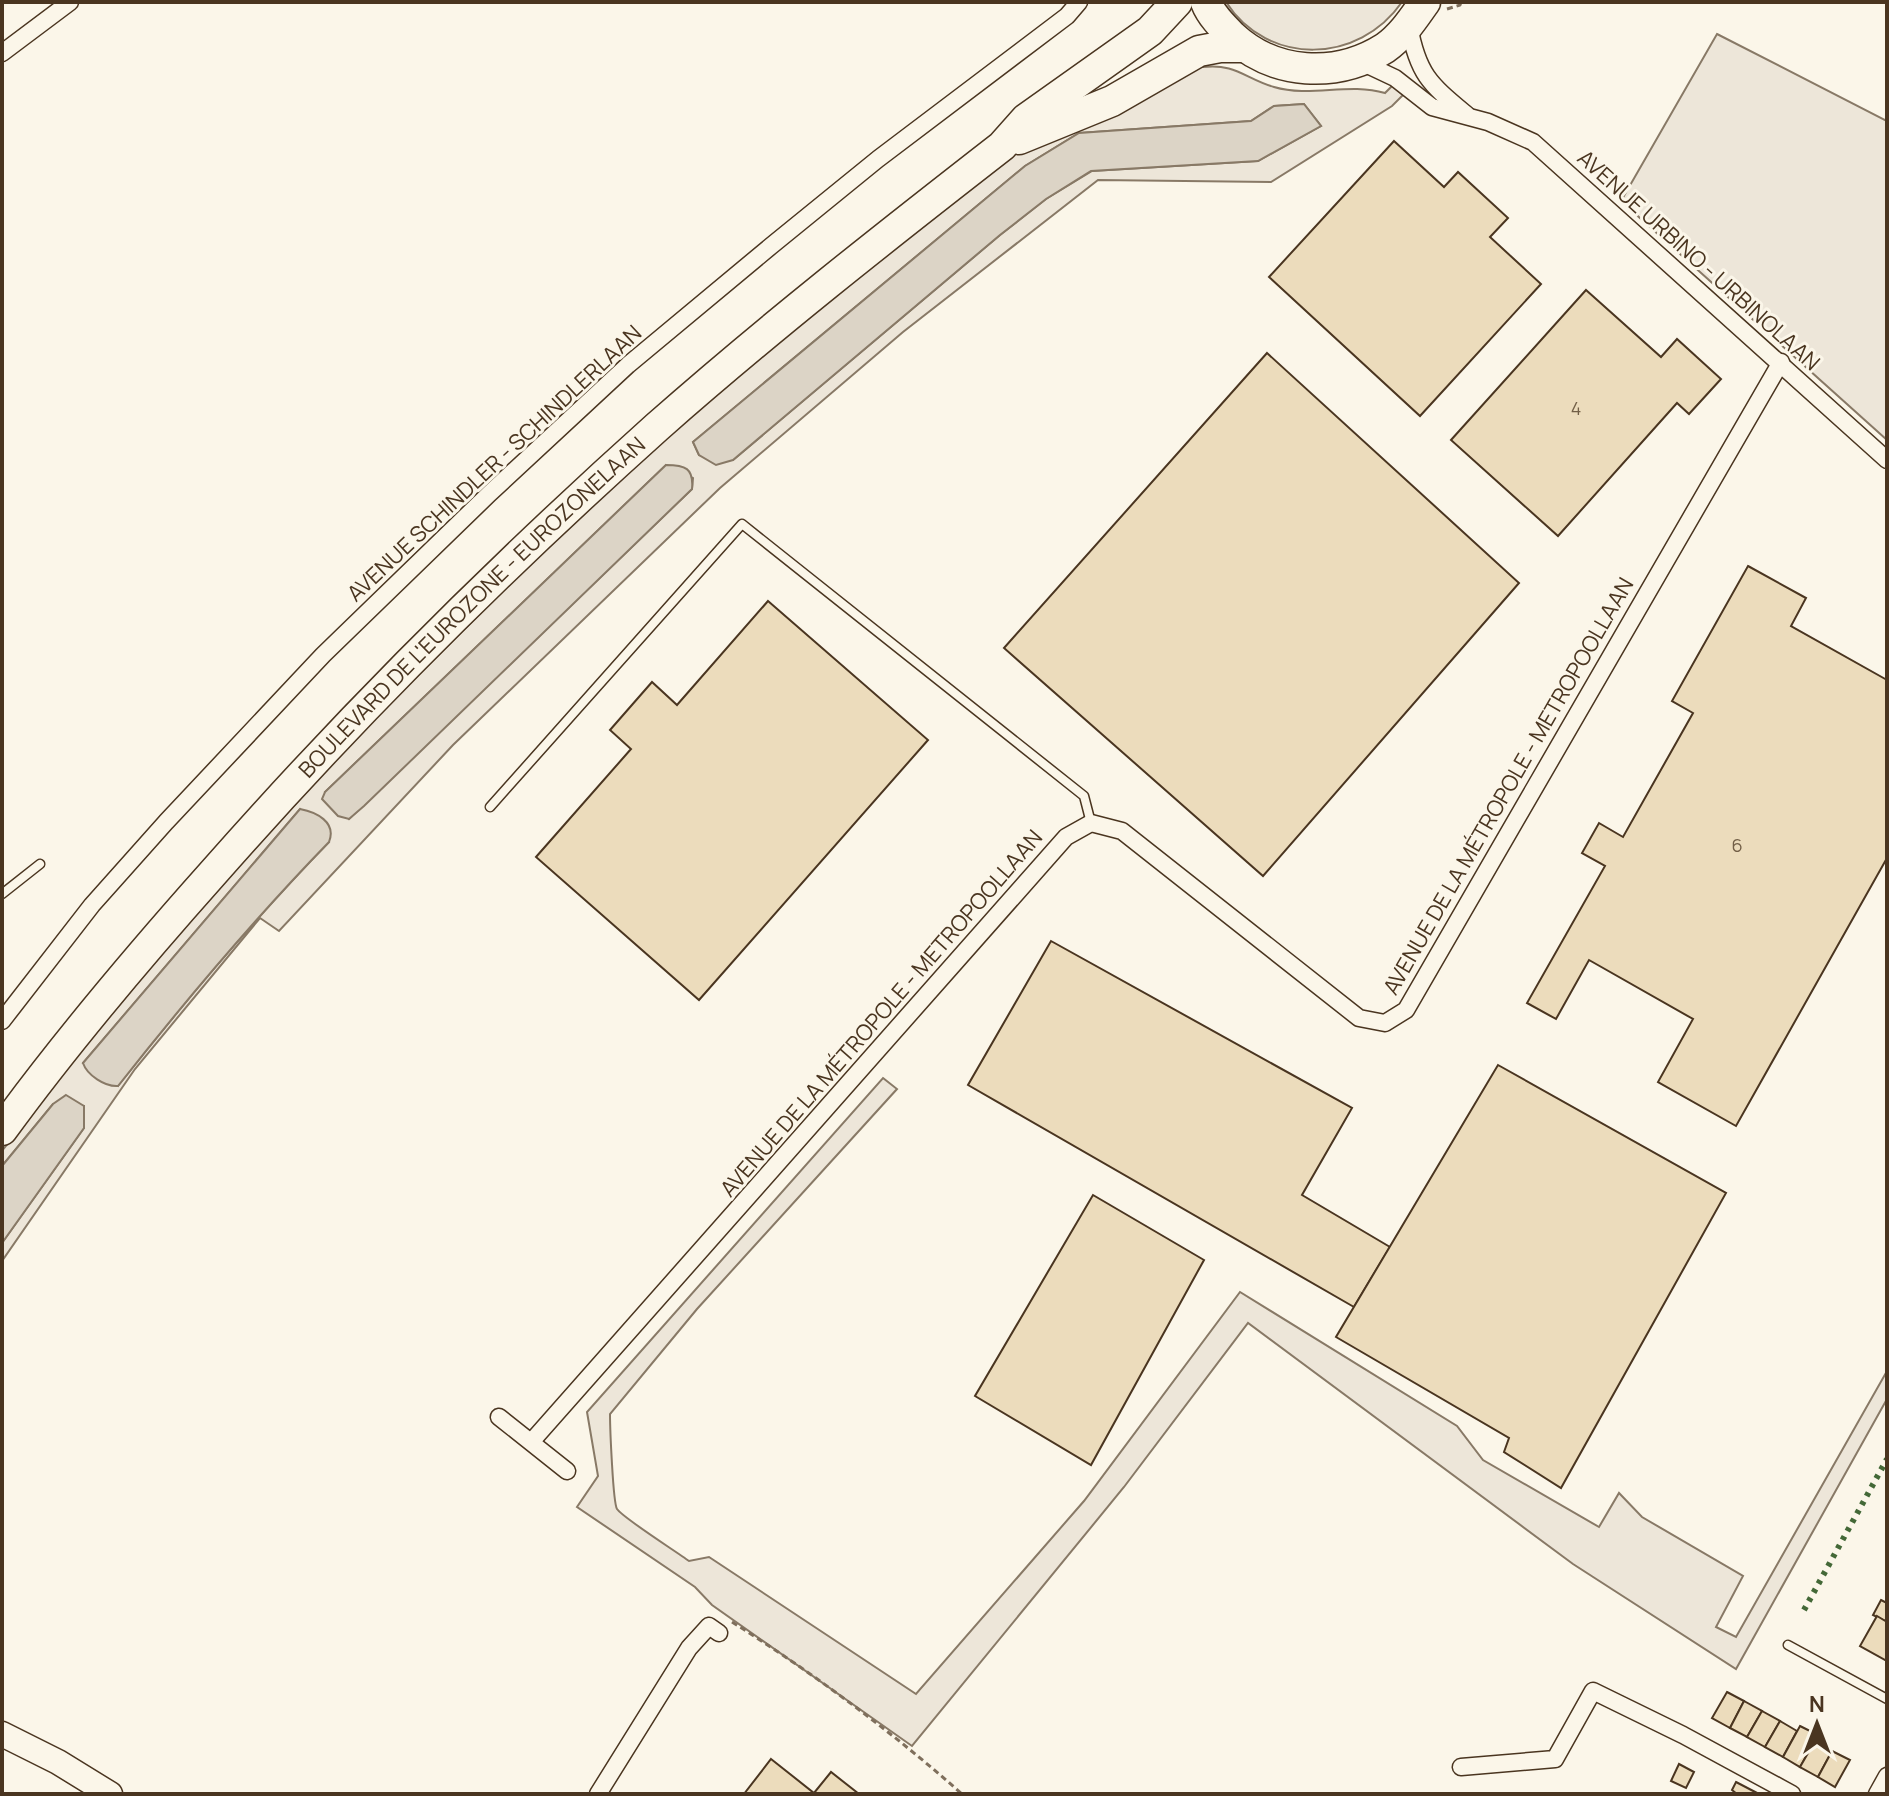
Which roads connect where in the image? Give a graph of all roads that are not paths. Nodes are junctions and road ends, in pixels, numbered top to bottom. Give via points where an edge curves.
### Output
1 (70, 2) edge
2 (1079, 2) edge
3 (1177, 2) edge
4 (1206, 2) edge
5 (1417, 14) edge
6 (1244, 47) junction
7 (2, 53) edge
8 (1359, 61) junction
9 (1467, 115) junction
10 (1002, 146) junction
11 (1781, 362) junction
12 (1887, 460) edge
13 (490, 807) dead end
14 (1091, 823) junction
15 (40, 864) dead end
16 (2, 894) edge
17 (2, 1021) edge
18 (2, 1130) edge
19 (499, 1417) dead end
20 (532, 1441) junction
21 (567, 1471) dead end
22 (714, 1629) road end
23 (1788, 1645) dead end
24 (1887, 1699) edge
25 (2, 1734) edge
26 (1461, 1767) dead end
27 (1887, 1776) edge
28 (110, 1794) edge
29 (598, 1794) edge
30 (1792, 1794) edge
31 (1877, 1794) edge

1 - 7 street
2 - 17 street, AVENUE SCHINDLER - SCHINDLERLAAN via 628,365 417,561 166,822 92,905
3 - 10 highway, BOULEVARD DE L'EUROZONE - EUROZONELAAN via 1150,31 1026,119
4 - 6 highway
5 - 8 highway via 1386,47
5 - 9 street, AVENUE URBINO - URBINOLAAN via 1417,62 1437,91
6 - 8 highway via 1292,67 1326,69
6 - 10 highway, BOULEVARD DE L'EUROZONE - EUROZONELAAN via 1199,51 1112,101
8 - 9 street, AVENUE URBINO - URBINOLAAN via 1395,78 1432,107
9 - 11 street, AVENUE URBINO - URBINOLAAN via 1533,142
10 - 18 highway, BOULEVARD DE L'EUROZONE - EUROZONELAAN via 657,427 431,642 275,803 145,950
11 - 12 street, AVENUE URBINO - URBINOLAAN
11 - 14 street, AVENUE DE LA MÉTROPOLE - METROPOOLLAAN via 1406,1010 1385,1023 1359,1018 1122,831
13 - 14 lane via 742,524 1084,796
14 - 20 street, AVENUE DE LA MÉTROPOLE - METROPOOLLAAN via 1066,837
15 - 16 lane
19 - 20 street
20 - 21 street
22 - 29 street via 689,1648
23 - 24 lane
25 - 28 street
26 - 30 street via 1555,1759 1593,1691
27 - 31 street

